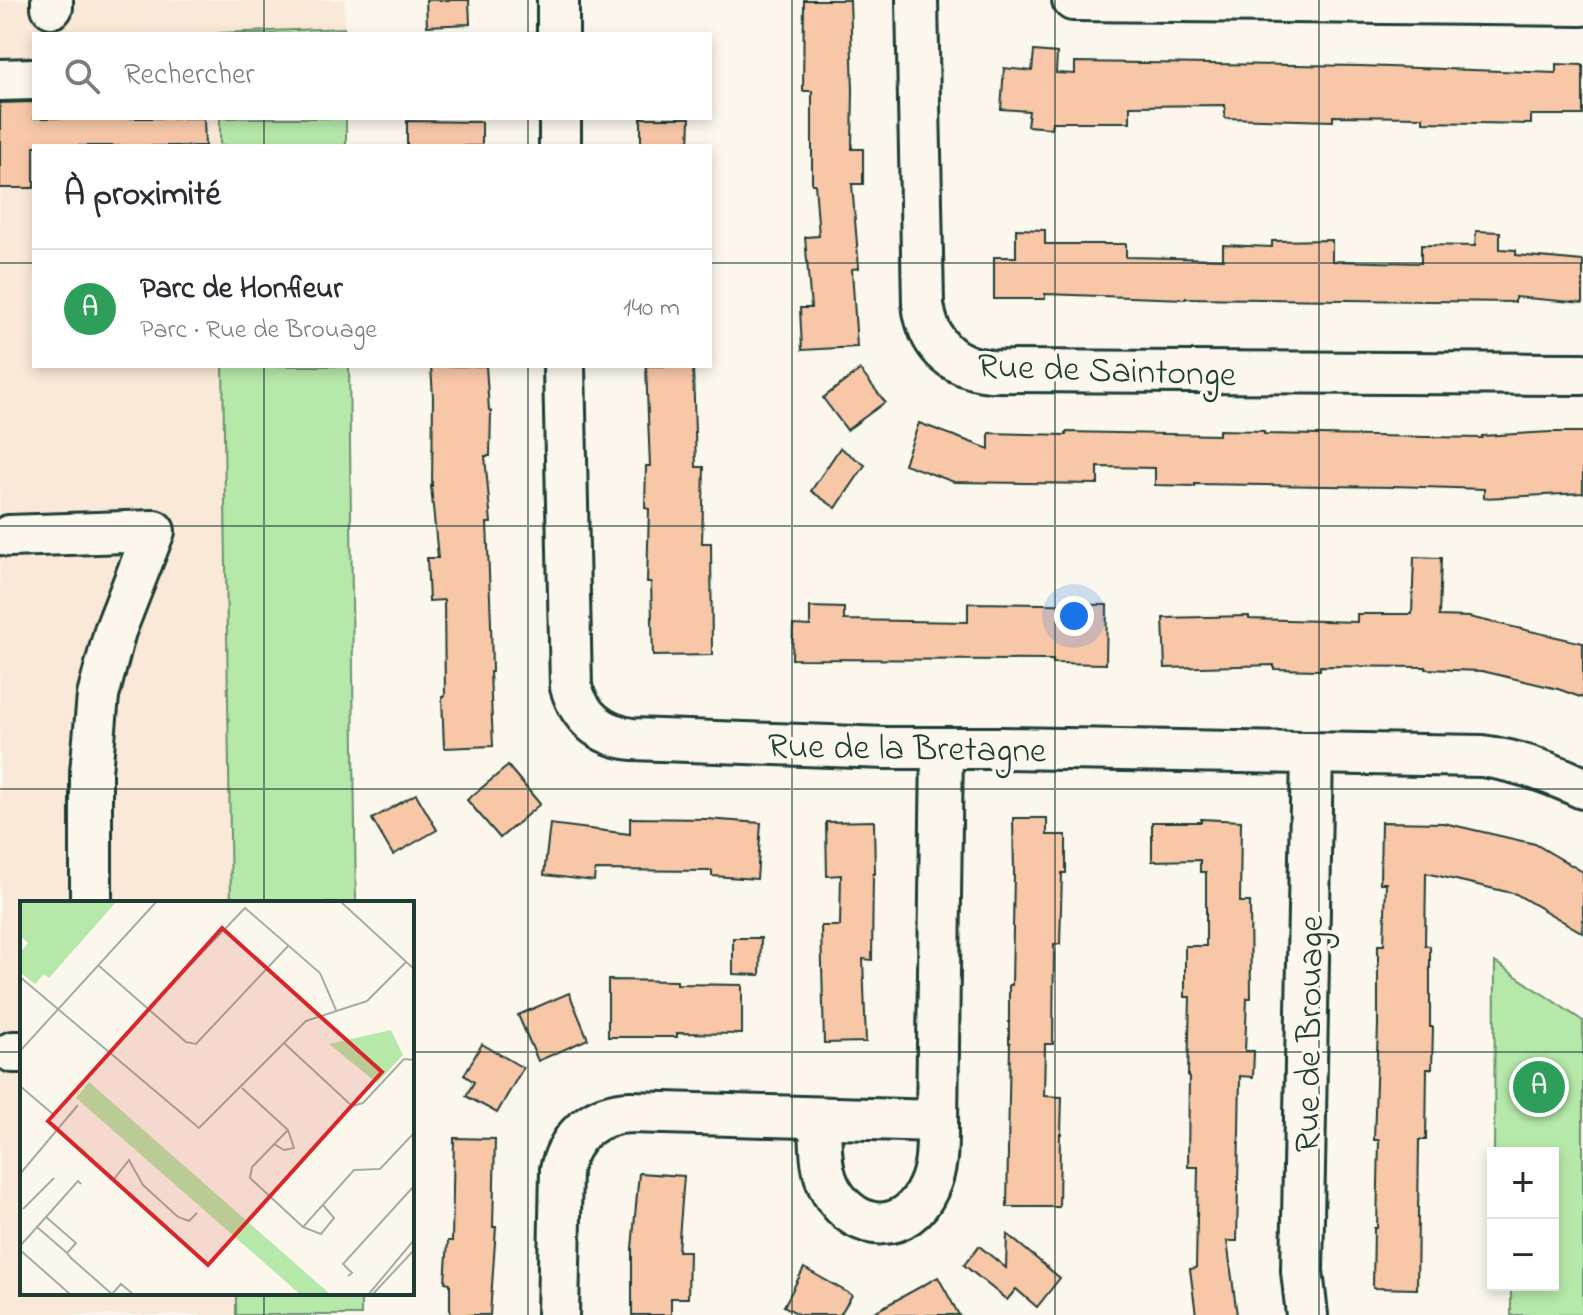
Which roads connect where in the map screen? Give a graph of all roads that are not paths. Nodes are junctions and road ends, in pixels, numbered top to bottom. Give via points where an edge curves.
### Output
1 (558, 0) edge
2 (917, 0) edge
3 (1073, 0) edge
4 (1583, 5) edge
5 (558, 32) edge
6 (32, 79) edge
7 (0, 80) edge
8 (560, 120) edge
9 (560, 144) edge
10 (564, 368) edge
11 (1583, 374) edge
12 (9, 536) dead end
13 (942, 748) junction
14 (1312, 753) junction
15 (1583, 788) edge
16 (91, 901) edge
17 (820, 1119) junction
18 (937, 1121) junction
19 (558, 1315) edge
20 (1307, 1315) edge

1 - 5 street
2 - 11 street, Rue de Saintonge via 924,314 936,343 951,358 991,371
3 - 4 street
6 - 7 street
8 - 9 street
10 - 13 street, Rue de la Bretagne via 571,687 584,716 611,735 632,739
12 - 16 street via 154,531 115,631 98,696 91,772
13 - 14 street, Rue de la Bretagne
13 - 18 street
14 - 15 street, Rue de la Bretagne via 1482,756 1546,771
14 - 20 street, Rue de Brouage via 1302,1271
17 - 18 street
17 - 18 street via 831,1191 863,1221 882,1225 901,1220 927,1190 937,1162
17 - 19 street via 631,1112 590,1124 568,1148 561,1169

